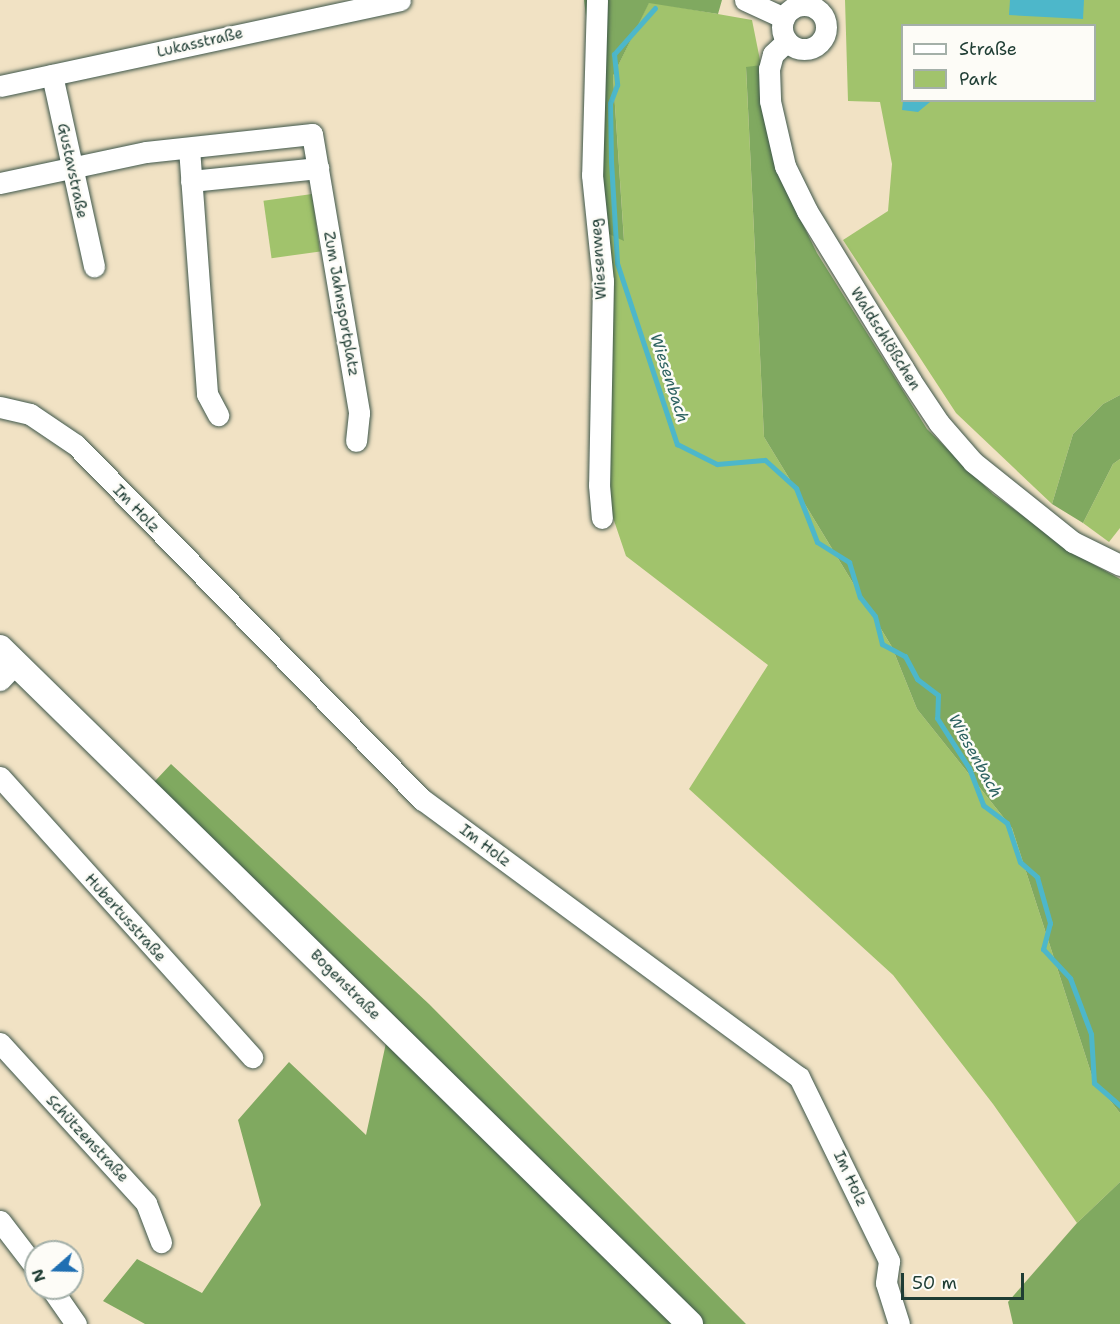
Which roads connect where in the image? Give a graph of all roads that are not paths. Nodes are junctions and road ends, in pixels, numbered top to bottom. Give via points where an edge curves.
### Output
1 (400, 0) edge
2 (597, 0) edge
3 (745, 0) edge
4 (784, 18) junction
5 (786, 42) junction
6 (52, 75) junction
7 (0, 86) edge
8 (189, 148) junction
9 (318, 168) junction
10 (71, 169) junction
11 (192, 182) junction
12 (0, 183) edge
13 (94, 266) dead end
14 (0, 407) edge
15 (218, 415) dead end
16 (356, 441) dead end
17 (602, 518) dead end
18 (1120, 565) edge
19 (5, 663) edge
20 (0, 777) edge
21 (0, 1043) edge
22 (252, 1057) dead end
23 (0, 1221) edge
24 (161, 1242) dead end
25 (24, 1252) edge
26 (59, 1300) edge
27 (75, 1324) edge
28 (690, 1324) edge
29 (899, 1324) edge

1 - 6 street, Lukasstraße
2 - 17 street, Wiesenweg via 592,175 603,281 599,485
3 - 4 street
4 - 5 street
4 - 5 street via 797,6 805,5 814,7 825,20 824,37 812,48 795,48
5 - 18 street, Waldschlößchen via 773,54 769,69 770,101 785,166 807,212 911,381 939,423 973,462 1073,542
6 - 7 street, Lukasstraße
6 - 10 street, Gustavstraße
8 - 9 street, Zum Jahnsportplatz via 312,134
8 - 10 street, Zum Jahnsportplatz via 147,152
8 - 11 street
9 - 11 street
9 - 16 street, Zum Jahnsportplatz via 359,413
10 - 12 street, Zum Jahnsportplatz
10 - 13 street, Gustavstraße
11 - 15 street via 207,394
14 - 29 street, Im Holz via 30,414 76,445 423,800 800,1077 889,1261 886,1283
19 - 28 main road, Bogenstraße
20 - 22 street, Hubertusstraße
21 - 24 street, Schützenstraße via 146,1203
23 - 25 street
26 - 27 street

